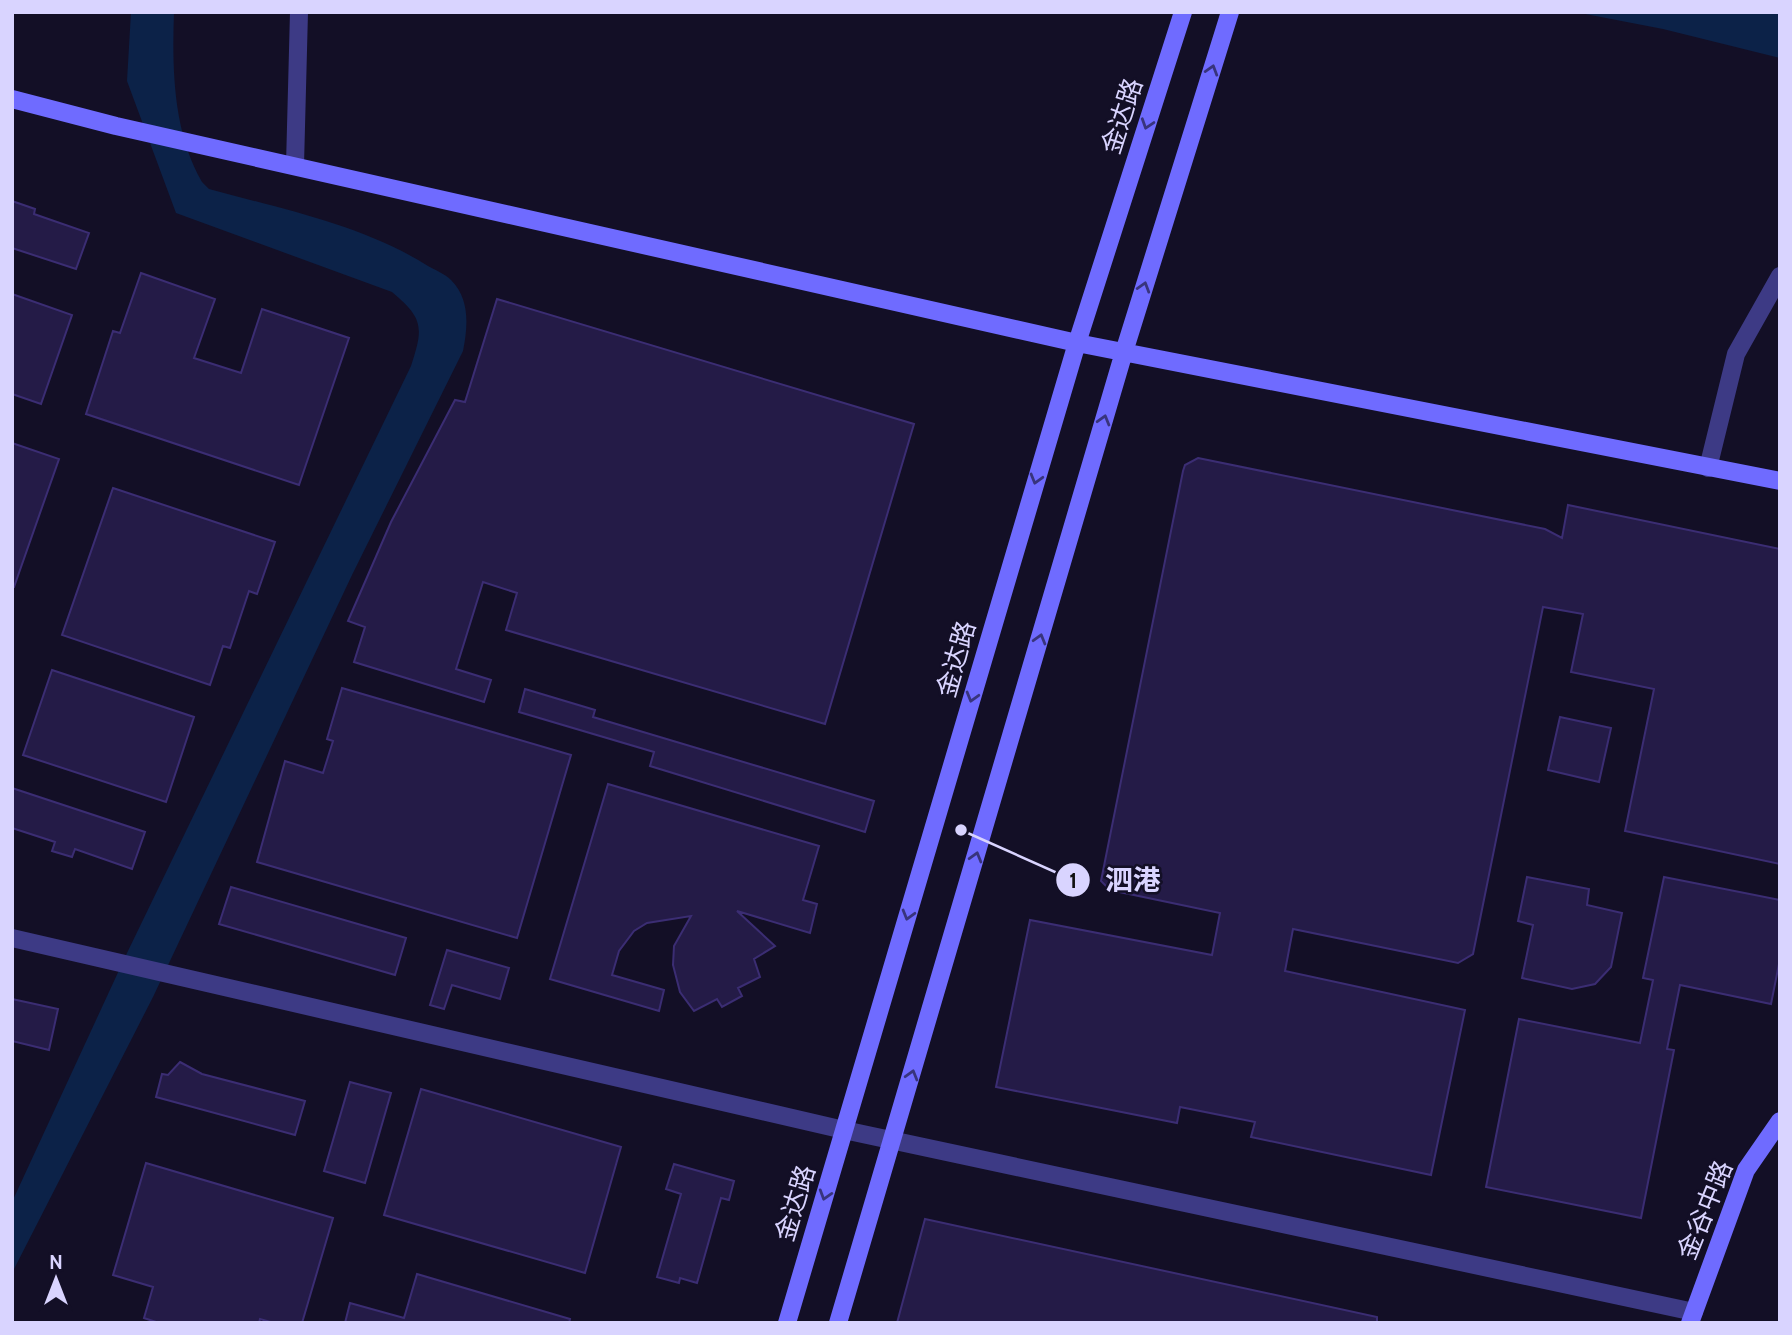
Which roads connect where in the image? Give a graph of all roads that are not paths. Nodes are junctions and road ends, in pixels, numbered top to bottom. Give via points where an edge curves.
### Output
1 (299, 12) edge
2 (1183, 12) edge
3 (1230, 12) edge
4 (12, 99) edge
5 (295, 165) junction
6 (1780, 276) edge
7 (1077, 343) junction
8 (1124, 352) junction
9 (1708, 468) junction
10 (1780, 481) edge
11 (12, 938) edge
12 (1780, 1121) edge
13 (844, 1130) junction
14 (893, 1141) junction
15 (1692, 1318) edge
16 (787, 1323) edge
17 (838, 1323) edge

1 - 5 street
2 -> 7 street, 金达路
8 -> 3 street
4 - 5 street
5 - 7 street
6 - 9 street via 1736,354
7 - 8 street
7 -> 13 street, 金达路
8 - 9 street
14 -> 8 street
9 - 10 street
11 - 13 street
12 - 15 street, 金谷中路 via 1746,1170
13 - 14 street
13 -> 16 street, 金达路
14 - 15 street
14 - 17 street

